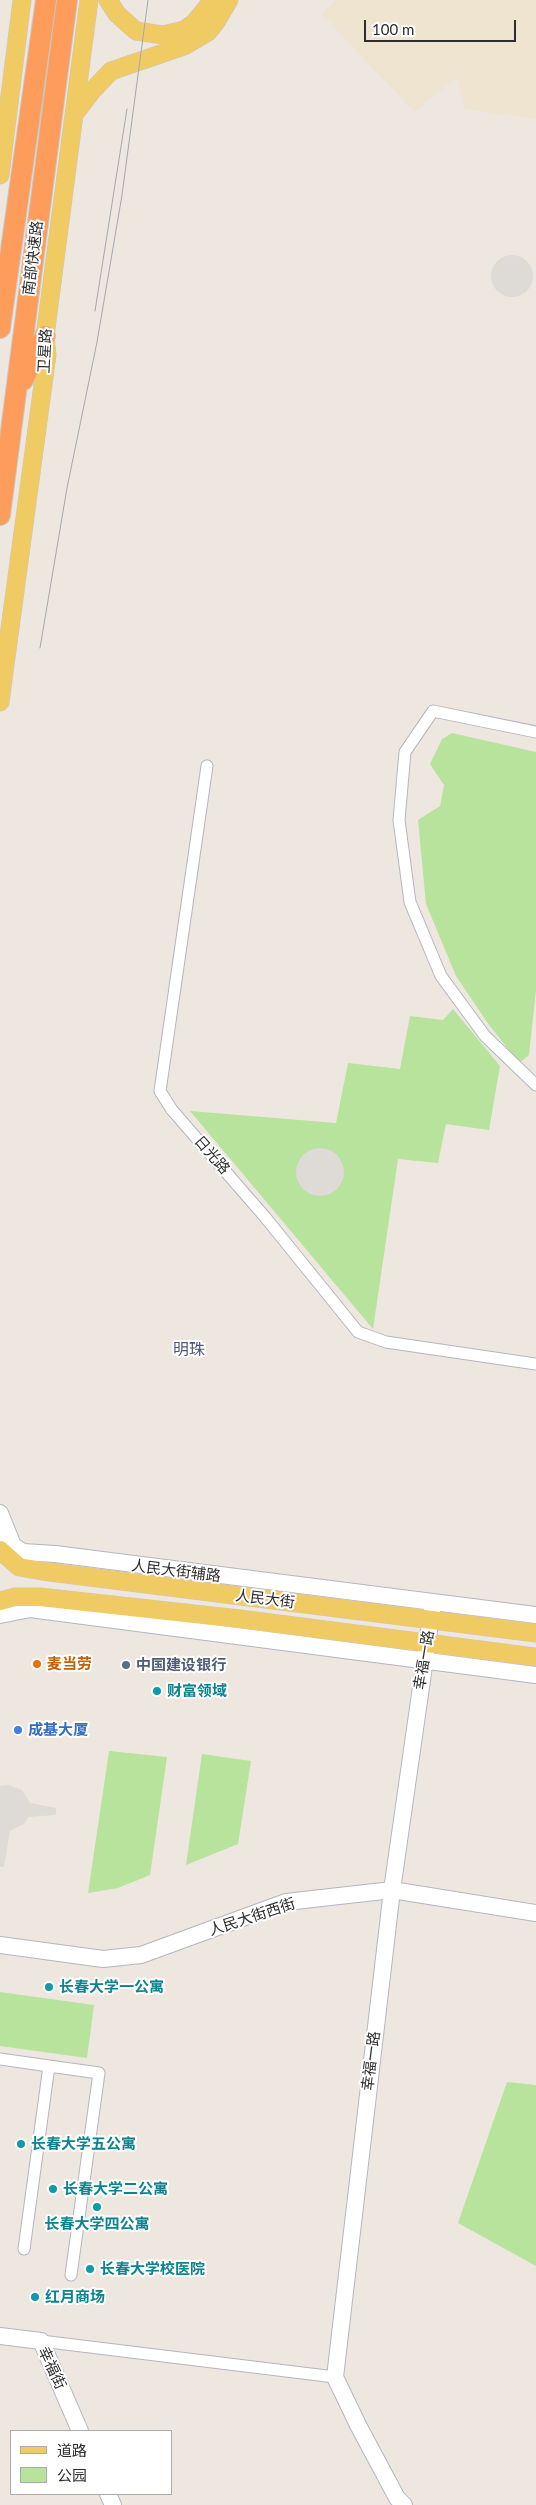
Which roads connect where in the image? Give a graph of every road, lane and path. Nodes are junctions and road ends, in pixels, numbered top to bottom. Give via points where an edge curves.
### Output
1 (22, 0) edge
2 (46, 0) edge
3 (67, 0) edge
4 (89, 0) edge
5 (108, 0) edge
6 (213, 0) edge
7 (228, 0) edge
8 (75, 114) junction
9 (3, 135) edge
10 (0, 175) edge
11 (0, 328) edge
12 (45, 336) junction
13 (15, 395) junction
14 (0, 516) edge
15 (0, 702) edge
16 (536, 732) edge
17 (207, 766) dead end
18 (536, 1085) edge
19 (536, 1364) edge
20 (0, 1514) edge
21 (0, 1537) edge
22 (7, 1549) edge
23 (0, 1601) edge
24 (432, 1611) junction
25 (0, 1615) edge
26 (536, 1615) edge
27 (536, 1633) edge
28 (425, 1652) junction
29 (536, 1656) edge
30 (536, 1675) edge
31 (392, 1890) junction
32 (536, 1913) edge
33 (0, 1945) edge
34 (0, 2059) edge
35 (49, 2066) junction
36 (24, 2249) dead end
37 (71, 2275) dead end
38 (0, 2336) edge
39 (41, 2341) junction
40 (335, 2377) junction
41 (80, 2430) edge
42 (404, 2505) edge

1 - 9 main road
2 - 11 highway, 南部快速路
3 - 13 highway, 南部快速路
4 - 8 main road, 卫星路
5 - 6 main road via 117,14 136,31 163,35 194,24
7 - 8 main road via 208,32 184,46 111,71
8 - 12 main road, 卫星路
9 - 10 main road
12 - 13 highway
12 - 15 main road, 卫星路 via 47,355
13 - 14 highway, 南部快速路
16 - 18 street via 432,711 405,752 398,820 410,902 441,976 484,1036
17 - 19 street, 日光路 via 160,1091 172,1110 265,1216 358,1332 386,1342
20 - 22 street
21 - 22 street
22 - 24 main road, 人民大街 via 19,1567 36,1570
23 - 28 main road, 人民大街 via 40,1597 240,1619
24 - 26 street
24 - 27 main road, 人民大街
24 - 28 street, 幸福一路
25 - 28 street via 30,1609
28 - 29 main road, 人民大街
28 - 30 street
28 - 31 street, 幸福一路
31 - 32 street, 人民大街西街
31 - 33 street, 人民大街西街 via 286,1902 141,1955 103,1959
31 - 40 street, 幸福一路
34 - 35 street
35 - 36 street
35 - 37 street via 99,2073
38 - 39 street, 幸福街
39 - 40 street
39 - 41 street, 幸福街
40 - 42 street via 397,2498

